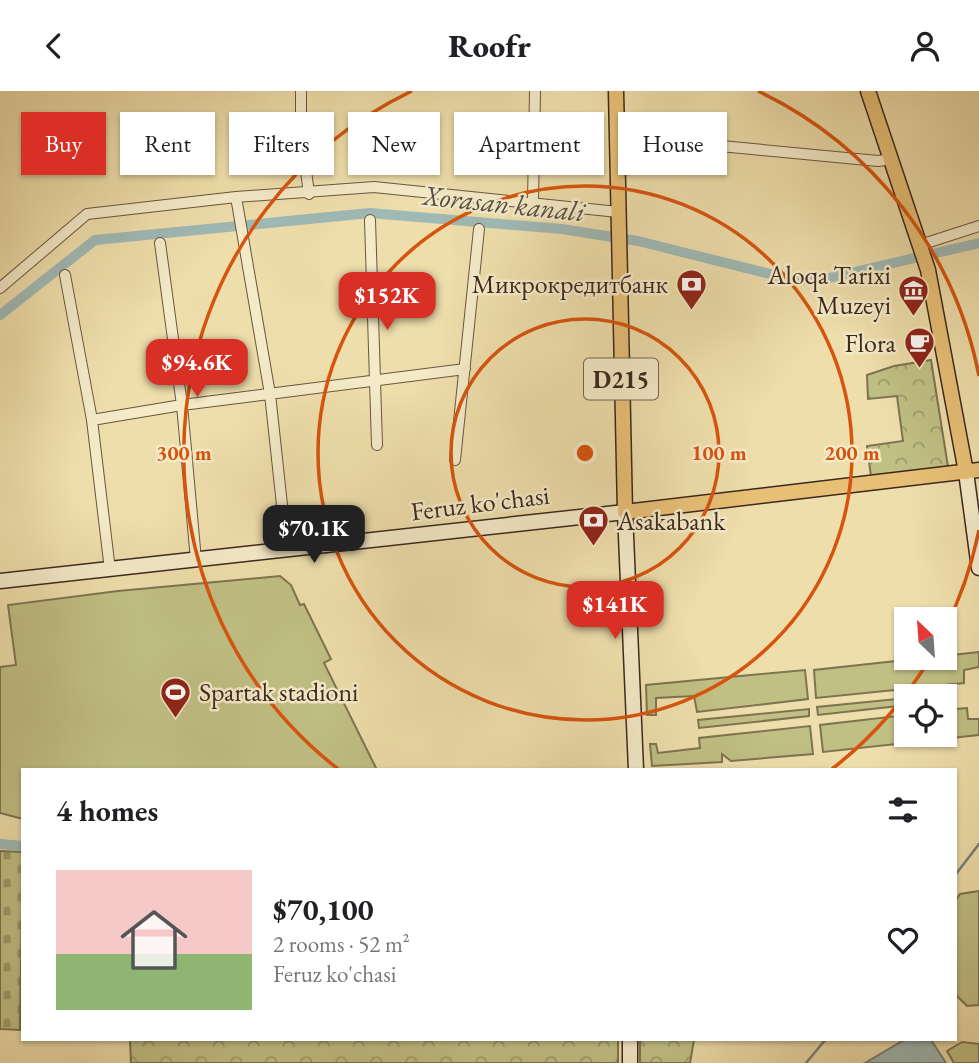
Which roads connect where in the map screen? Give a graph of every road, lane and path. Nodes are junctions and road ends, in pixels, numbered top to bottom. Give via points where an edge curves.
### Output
1 (301, 91) edge
2 (535, 91) edge
3 (616, 91) edge
4 (868, 91) edge
5 (616, 136) junction
6 (892, 159) junction
7 (309, 194) junction
8 (236, 197) junction
9 (533, 202) junction
10 (618, 212) junction
11 (370, 220) dead end
12 (979, 226) edge
13 (480, 229) dead end
14 (160, 243) dead end
15 (919, 245) junction
16 (65, 275) dead end
17 (0, 288) edge
18 (465, 369) junction
19 (373, 379) junction
20 (270, 394) junction
21 (182, 405) junction
22 (92, 420) junction
23 (377, 445) dead end
24 (455, 460) dead end
25 (972, 471) edge
26 (625, 512) junction
27 (287, 551) junction
28 (196, 560) junction
29 (979, 568) edge
30 (110, 570) junction
31 (0, 581) edge
32 (636, 768) edge
33 (630, 1041) edge
34 (630, 1063) edge

1 - 7 street
2 - 9 street
3 - 5 main road, D215
4 - 6 main road
5 - 6 street
5 - 10 main road, D215
6 - 15 main road
7 - 8 street
7 - 9 street via 374,187
8 - 17 street via 87,214
8 - 20 street
9 - 10 street
10 - 26 main road, D215
11 - 19 street
12 - 15 street
13 - 18 street
14 - 21 street
15 - 25 main road
16 - 22 street
18 - 19 street
18 - 24 street
19 - 20 street
19 - 23 street
20 - 21 street
20 - 27 street
21 - 22 street
21 - 28 street
22 - 30 street
25 - 26 main road, Feruz ko'chasi
25 - 29 main road
26 - 27 main road, Feruz ko'chasi
26 - 32 main road
27 - 28 main road, Feruz ko'chasi
28 - 30 main road, Feruz ko'chasi
30 - 31 main road, Feruz ko'chasi
33 - 34 main road

